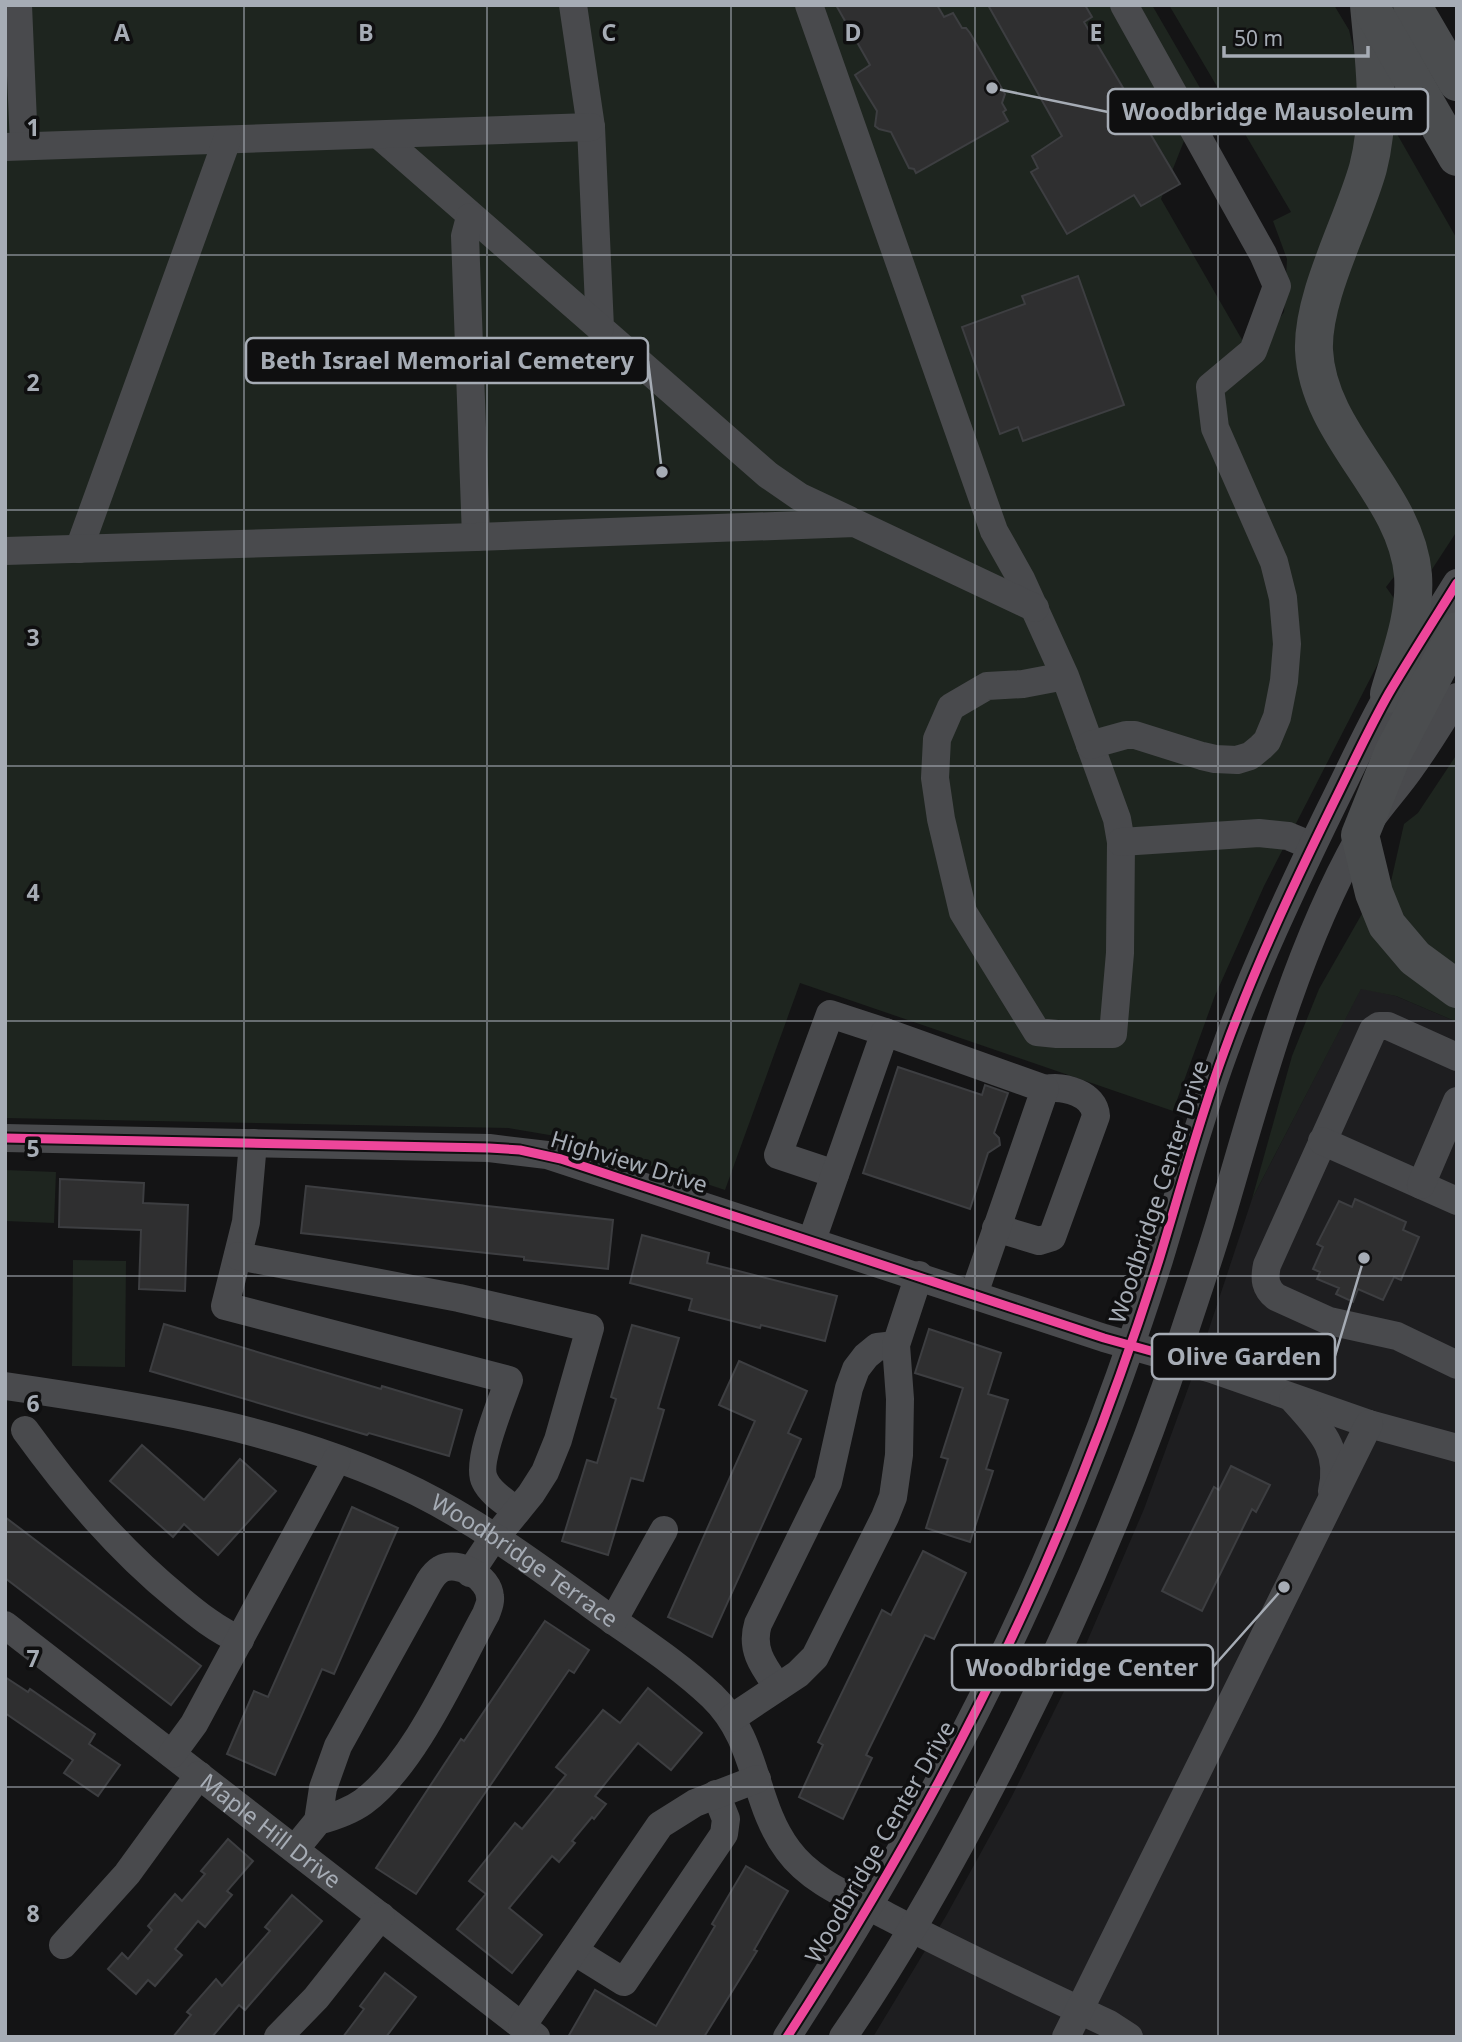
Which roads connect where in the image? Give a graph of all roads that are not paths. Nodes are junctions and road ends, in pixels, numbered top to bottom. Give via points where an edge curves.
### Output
1 (18, 5) edge
2 (573, 5) edge
3 (808, 5) edge
4 (1124, 5) edge
5 (1369, 5) edge
6 (1412, 5) edge
7 (1457, 82) edge
8 (591, 127) junction
9 (379, 135) junction
10 (227, 140) junction
11 (15, 146) edge
12 (1457, 157) edge
13 (470, 217) junction
14 (600, 328) junction
15 (855, 523) junction
16 (476, 537) junction
17 (79, 549) junction
18 (5, 551) edge
19 (1457, 583) edge
20 (1035, 608) junction
21 (1457, 631) edge
22 (1065, 676) junction
23 (1389, 694) junction
24 (1457, 697) edge
25 (1090, 745) junction
26 (1326, 818) junction
27 (1360, 835) junction
28 (1121, 842) junction
29 (1312, 846) junction
30 (1457, 989) edge
31 (884, 1032) junction
32 (1457, 1057) edge
33 (1045, 1089) junction
34 (1457, 1101) edge
35 (5, 1138) edge
36 (1322, 1141) junction
37 (253, 1143) junction
38 (835, 1174) junction
39 (1421, 1185) junction
40 (1457, 1201) edge
41 (996, 1228) junction
42 (812, 1240) junction
43 (238, 1256) junction
44 (919, 1275) junction
45 (974, 1294) junction
46 (896, 1345) junction
47 (1131, 1346) junction
48 (1176, 1358) junction
49 (1457, 1365) edge
50 (5, 1386) edge
51 (1291, 1397) junction
52 (1368, 1424) junction
53 (26, 1430) dead end
54 (1457, 1448) edge
55 (337, 1459) junction
56 (517, 1511) junction
57 (1326, 1511) junction
58 (664, 1530) dead end
59 (496, 1537) junction
60 (470, 1573) junction
61 (613, 1621) junction
62 (5, 1625) edge
63 (240, 1640) junction
64 (778, 1687) junction
65 (732, 1718) junction
66 (172, 1754) junction
67 (199, 1775) junction
68 (757, 1779) junction
69 (716, 1794) junction
70 (318, 1821) junction
71 (295, 1849) junction
72 (869, 1906) junction
73 (381, 1916) junction
74 (912, 1929) junction
75 (63, 1945) dead end
76 (574, 1951) junction
77 (1079, 2010) junction
78 (529, 2031) edge
79 (278, 2037) edge
80 (787, 2037) edge
81 (843, 2037) edge
82 (1066, 2037) edge
83 (1129, 2037) edge

1 - 11 street
2 - 8 street
3 - 20 street via 994,531
4 - 25 street via 1277,286 1253,351 1210,387 1215,428 1275,562 1287,644 1273,729 1250,756 1216,759 1135,734
5 - 12 highway
5 - 23 highway via 1377,106 1374,136 1317,317 1314,350 1329,408 1391,512 1410,558 1412,608
6 - 7 highway
8 - 9 street
8 - 14 street
9 - 10 street
9 - 13 street
10 - 11 street
10 - 17 street
13 - 14 street
13 - 16 street via 465,236
14 - 15 street via 768,475 800,497
15 - 16 street
15 - 20 street
16 - 17 street
17 - 18 street
19 - 23 street, Woodbridge Center Drive
20 - 22 street
21 - 27 highway via 1392,753
22 - 25 street
22 - 28 street via 986,686 951,707 937,738 940,819 964,912 1037,1032 1113,1034 1121,953
23 - 26 street, Woodbridge Center Drive
24 - 27 street
25 - 28 street
26 - 27 street
26 - 29 street, Woodbridge Center Drive
27 - 30 highway via 1387,925 1415,958
27 - 48 street via 1311,942 1271,1047
28 - 29 street via 1259,833 1288,836
29 - 47 street, Woodbridge Center Drive via 1224,1051
31 - 33 street
31 - 38 street
31 - 38 street via 830,1014 778,1155
32 - 36 street via 1388,1026 1375,1027
33 - 41 street
33 - 41 street via 1056,1087 1090,1100 1096,1112 1092,1129 1052,1237 1039,1241
34 - 39 street
35 - 37 street, Highview Drive
36 - 39 street
36 - 49 street via 1267,1265 1269,1291 1329,1321 1397,1336
37 - 42 street, Highview Drive via 489,1147 534,1152
37 - 43 street via 248,1209
38 - 42 street
39 - 40 street
41 - 45 street
42 - 44 street, Highview Drive
43 - 56 street via 225,1306 509,1380 482,1474 491,1490
43 - 56 street via 590,1328 550,1461
44 - 45 street, Highview Drive
44 - 46 street
45 - 47 street, Highview Drive
46 - 64 street via 900,1399 893,1497 815,1657
46 - 64 street via 877,1347 856,1369 824,1492 758,1624 756,1652
47 - 48 street, Highview Drive
47 - 72 street, Woodbridge Center Drive via 1068,1512 1011,1640 953,1758
48 - 51 street, Highview Drive
48 - 74 street via 1121,1507 1066,1633 992,1784
50 - 55 street, Woodbridge Terrace via 180,1416
51 - 52 street, Highview Drive
51 - 57 street via 1321,1432 1333,1455 1334,1477
52 - 54 street, Highview Drive
52 - 57 street
53 - 63 street via 80,1502 133,1558 193,1611
55 - 59 street, Woodbridge Terrace via 418,1493
55 - 63 street
56 - 59 street
57 - 77 street
58 - 61 street
59 - 60 street
59 - 61 street, Woodbridge Terrace
60 - 70 street via 445,1567 429,1581 338,1746 323,1788
60 - 70 street via 489,1589 488,1609 417,1739 369,1797
61 - 65 street, Woodbridge Terrace via 679,1668
62 - 66 street, Maple Hill Drive
63 - 66 street via 194,1724
64 - 65 street
65 - 68 street, Woodbridge Terrace
66 - 67 street, Maple Hill Drive
67 - 71 street, Maple Hill Drive
67 - 75 street via 127,1874
68 - 69 street
68 - 72 street, Woodbridge Terrace via 776,1830 794,1858 820,1880
69 - 76 street via 660,1825
69 - 76 street via 726,1819 724,1834 624,1982
70 - 71 street
71 - 73 street, Maple Hill Drive
72 - 74 street, Woodbridge Terrace
72 - 80 street, Woodbridge Center Drive
73 - 78 street, Maple Hill Drive
73 - 79 street via 316,1998
74 - 77 street, Woodbridge Terrace
74 - 81 street
76 - 78 street
77 - 82 street
77 - 83 street, Woodbridge Terrace

